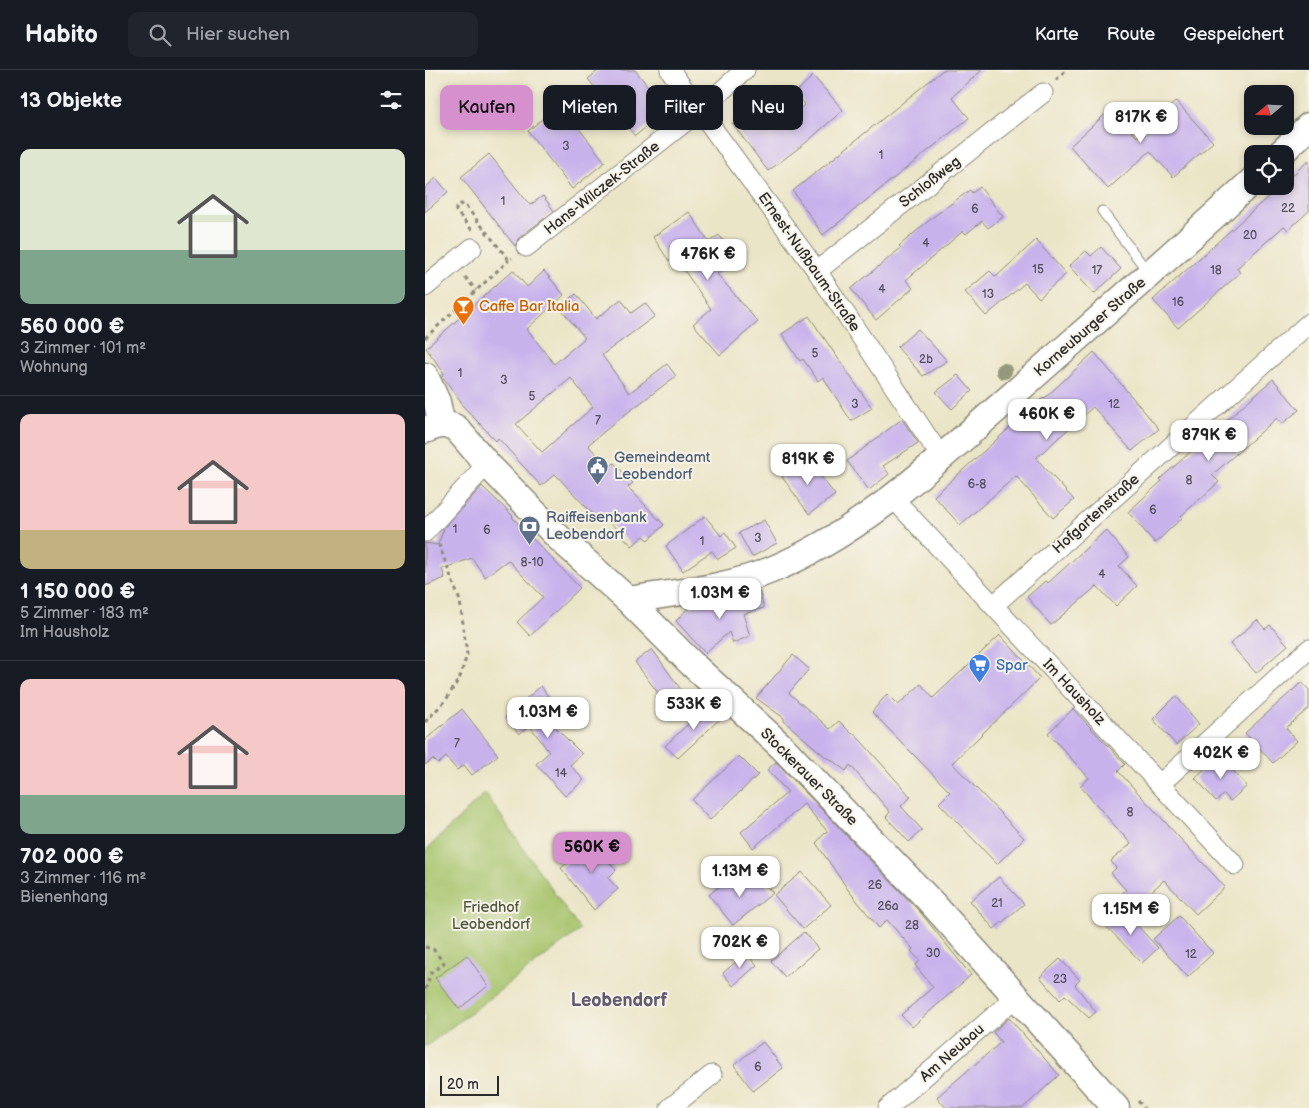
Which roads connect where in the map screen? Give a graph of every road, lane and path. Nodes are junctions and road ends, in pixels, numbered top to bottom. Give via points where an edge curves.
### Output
1 (670, 70) edge
2 (745, 70) edge
3 (681, 85) edge
4 (723, 90) edge
5 (1043, 93) dead end
6 (1309, 126) edge
7 (675, 130) edge
8 (713, 130) edge
9 (1289, 145) edge
10 (1244, 188) edge
11 (1102, 211) dead end
12 (526, 247) dead end
13 (472, 248) dead end
14 (509, 260) dead end
15 (817, 271) junction
16 (1150, 274) junction
17 (425, 287) edge
18 (1309, 323) edge
19 (425, 338) edge
20 (425, 376) edge
21 (434, 428) edge
22 (941, 458) junction
23 (487, 464) junction
24 (893, 498) junction
25 (428, 529) edge
26 (628, 600) junction
27 (994, 605) junction
28 (1309, 650) edge
29 (425, 722) edge
30 (1160, 784) junction
31 (1235, 865) dead end
32 (425, 947) edge
33 (425, 990) edge
34 (1016, 997) junction
35 (712, 1075) dead end
36 (670, 1108) edge
37 (888, 1108) edge
38 (1115, 1108) edge

1 - 3 street, Ernest-Nußbaum-Straße
2 - 4 street, Hans-Wilczek-Straße
5 - 15 street, Schloßweg
6 - 9 main road
7 - 12 street, Hans-Wilczek-Straße
8 - 15 street, Ernest-Nußbaum-Straße
10 - 16 main road, Korneuburger Straße
11 - 16 lane
13 - 17 street
14 - 19 path
15 - 22 street, Ernest-Nußbaum-Straße
16 - 22 main road, Korneuburger Straße
18 - 27 street, Hofgartenstraße
20 - 21 main road via 437,402
21 - 23 main road, Stockerauer Straße via 456,428
22 - 24 main road, Korneuburger Straße
23 - 25 street
23 - 26 main road, Stockerauer Straße via 558,536
24 - 26 main road, Korneuburger Straße via 827,542 771,570 720,586
24 - 27 street, Im Hausholz
25 - 29 path via 459,601 467,655 460,677 446,700
26 - 34 main road, Stockerauer Straße via 782,747 931,902
27 - 30 street, Im Hausholz
28 - 30 street
30 - 31 street, Im Hausholz
32 - 33 path via 433,949 444,963 431,973
34 - 37 street, Am Neubau
34 - 38 main road, Stockerauer Straße
35 - 36 street

